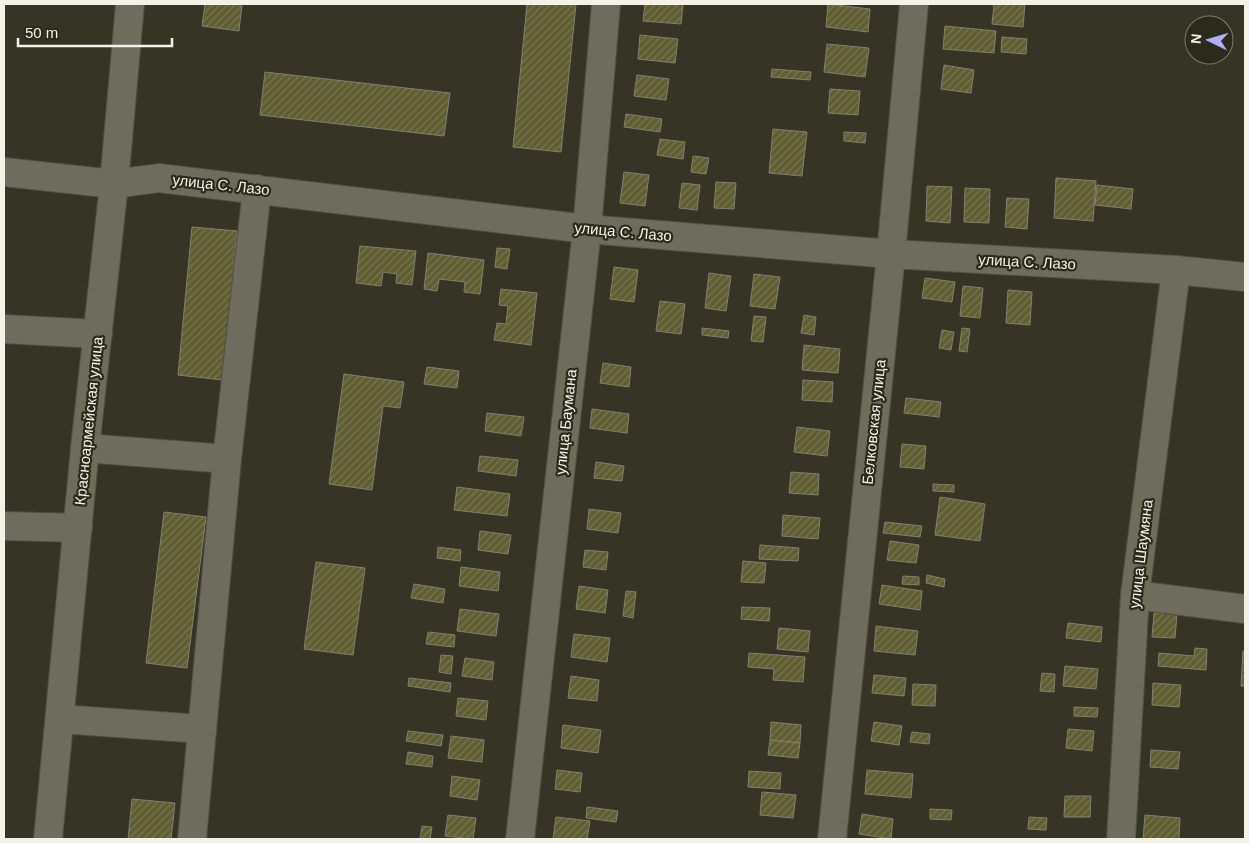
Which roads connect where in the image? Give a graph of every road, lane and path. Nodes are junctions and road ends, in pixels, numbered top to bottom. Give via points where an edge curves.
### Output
1 (130, 4) edge
2 (606, 4) edge
3 (914, 4) edge
4 (4, 172) edge
5 (114, 184) junction
6 (257, 189) junction
7 (587, 229) junction
8 (891, 254) junction
9 (1176, 270) junction
10 (1245, 277) edge
11 (4, 329) edge
12 (98, 334) junction
13 (85, 448) junction
14 (227, 459) junction
15 (4, 526) edge
16 (78, 528) junction
17 (1135, 595) junction
18 (1245, 609) edge
19 (60, 719) junction
20 (202, 729) junction
21 (48, 839) edge
22 (192, 839) edge
23 (520, 839) edge
24 (832, 839) edge
25 (1121, 839) edge

1 - 5 street, Красноармейская улица
2 - 7 street, улица Баумана
3 - 8 street, Белковская улица
4 - 5 street, улица С. Лазо
5 - 6 street, улица С. Лазо via 159,178
5 - 12 street, Красноармейская улица
6 - 7 street, улица С. Лазо
6 - 14 street
7 - 8 street, улица С. Лазо
7 - 23 street, улица Баумана
8 - 9 street, улица С. Лазо
8 - 24 street, Белковская улица
9 - 10 street, улица С. Лазо
9 - 17 street, улица Шаумяна
11 - 12 street
12 - 13 street, Красноармейская улица
13 - 14 street
13 - 16 street, Красноармейская улица
14 - 20 street
15 - 16 street
16 - 19 street, Красноармейская улица
17 - 18 street
17 - 25 street, улица Шаумяна
19 - 20 street
19 - 21 street, Красноармейская улица
20 - 22 street

